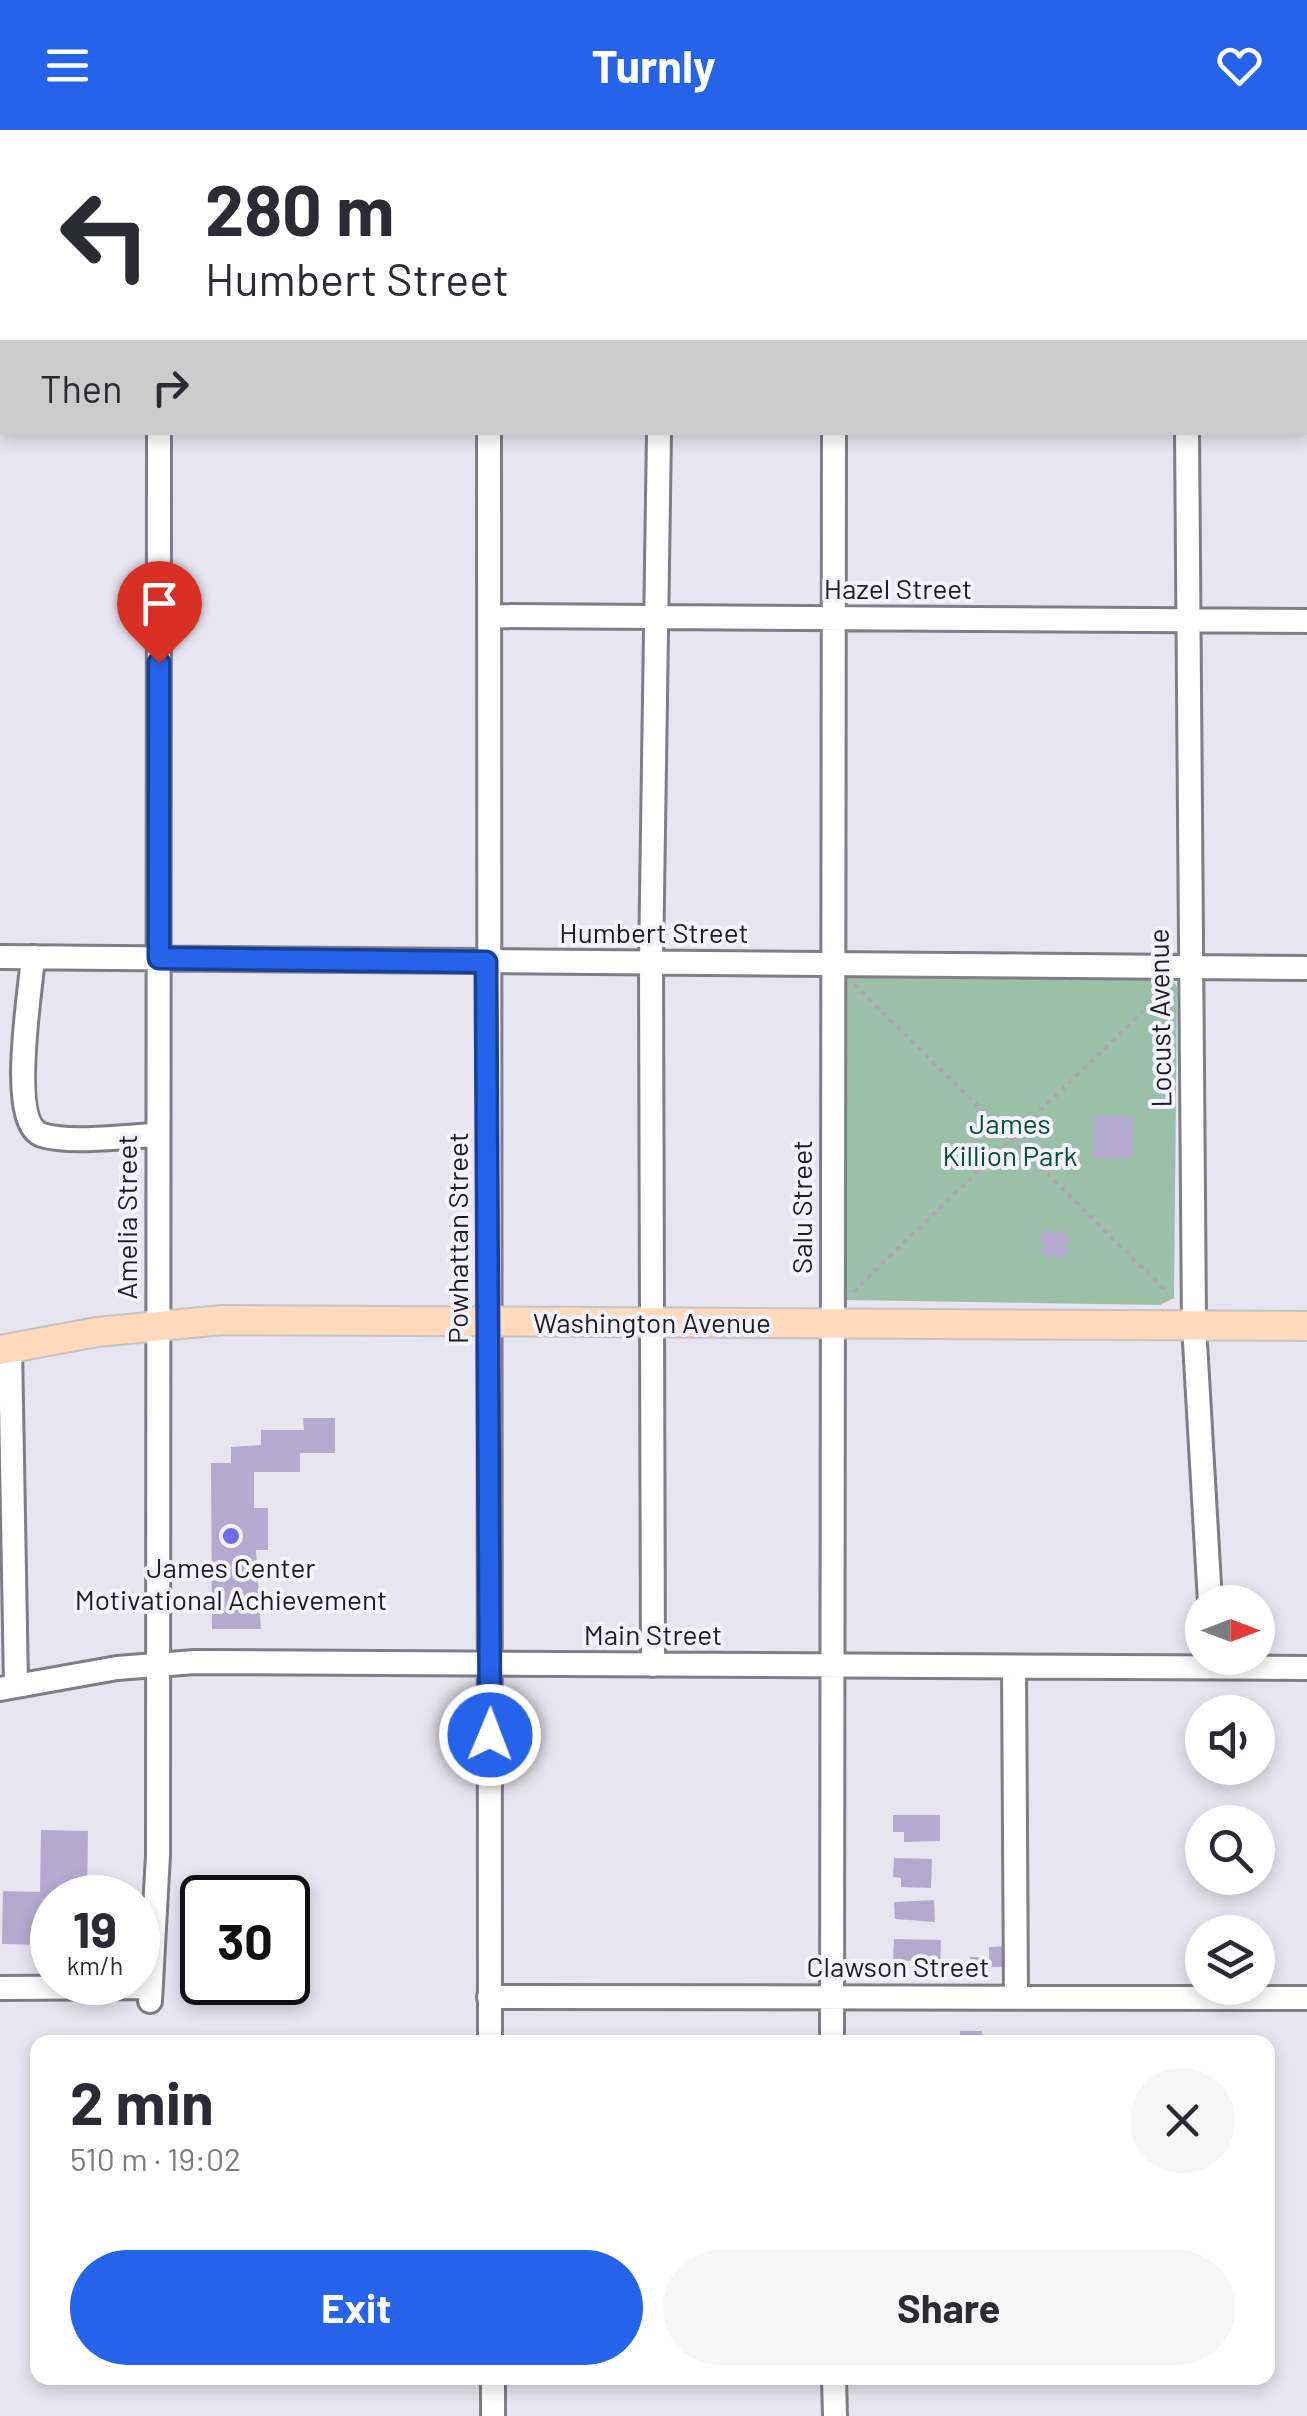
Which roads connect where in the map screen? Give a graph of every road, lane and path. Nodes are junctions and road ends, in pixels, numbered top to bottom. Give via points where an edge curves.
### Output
1 (159, 435) edge
2 (489, 435) edge
3 (658, 435) edge
4 (834, 435) edge
5 (1187, 435) edge
6 (489, 616) junction
7 (655, 618) junction
8 (832, 619) junction
9 (1307, 621) edge
10 (1187, 622) junction
11 (0, 957) edge
12 (34, 957) junction
13 (159, 958) junction
14 (486, 962) junction
15 (650, 963) junction
16 (832, 964) junction
17 (1189, 967) junction
18 (1307, 968) edge
19 (854, 984) dead end
20 (1169, 986) dead end
21 (158, 1135) junction
22 (1011, 1140) junction
23 (845, 1293) dead end
24 (1168, 1294) dead end
25 (488, 1322) junction
26 (653, 1323) junction
27 (157, 1324) junction
28 (831, 1324) junction
29 (1194, 1326) junction
30 (1307, 1326) edge
31 (5, 1349) edge
32 (1209, 1585) edge
33 (159, 1664) junction
34 (490, 1664) junction
35 (1185, 1664) edge
36 (653, 1665) junction
37 (832, 1666) junction
38 (1275, 1666) edge
39 (1014, 1667) junction
40 (1307, 1668) edge
41 (8, 1687) edge
42 (0, 1988) edge
43 (832, 1996) junction
44 (1016, 1997) junction
45 (489, 1998) junction
46 (1307, 1998) edge
47 (490, 2035) edge
48 (832, 2035) edge
49 (493, 2385) edge
50 (834, 2385) edge
51 (493, 2416) edge
52 (835, 2416) edge

1 - 13 street, Amelia Street
2 - 6 street, Powhattan Street
3 - 7 street
4 - 8 street, Salu Street
5 - 10 street, Locust Avenue
6 - 7 street, Hazel Street
6 - 14 street, Powhattan Street
7 - 8 street, Hazel Street
7 - 15 street
8 - 10 street, Hazel Street
8 - 16 street, Salu Street
9 - 10 street, Hazel Street
10 - 17 street, Locust Avenue
11 - 12 street, Humbert Street
12 - 13 street, Humbert Street
12 - 21 street via 23,1099 30,1125 38,1134 62,1137
13 - 14 street, Humbert Street
13 - 21 street, Amelia Street
14 - 15 street, Humbert Street
14 - 25 street, Powhattan Street
15 - 16 street, Humbert Street
15 - 26 street
16 - 17 street, Humbert Street
16 - 28 street, Salu Street
17 - 18 street, Humbert Street
17 - 29 street, Locust Avenue
19 - 22 path
20 - 22 path
21 - 27 street, Amelia Street
22 - 23 path via 858,1289
22 - 24 path
25 - 26 main road, Washington Avenue
25 - 27 main road, Washington Avenue
25 - 34 street, Powhattan Street
26 - 28 main road, Washington Avenue
26 - 36 street
27 - 31 main road, Washington Avenue
27 - 33 street, Amelia Street
28 - 29 main road, Washington Avenue
28 - 37 street, Salu Street
29 - 30 main road, Washington Avenue
29 - 32 street, Locust Avenue
31 - 41 street
33 - 34 street, Main Street
33 - 41 street, Main Street
33 - 42 street, Amelia Street via 149,1994
34 - 36 street, Main Street
34 - 45 street, Powhattan Street
35 - 39 street, Main Street
36 - 37 street, Main Street
37 - 39 street, Main Street
37 - 43 street, Salu Street
38 - 40 street, Main Street
39 - 44 street
43 - 44 street, Clawson Street
43 - 45 street, Clawson Street
43 - 48 street, Salu Street
44 - 46 street, Clawson Street
45 - 47 street, Powhattan Street
49 - 51 street
50 - 52 street

